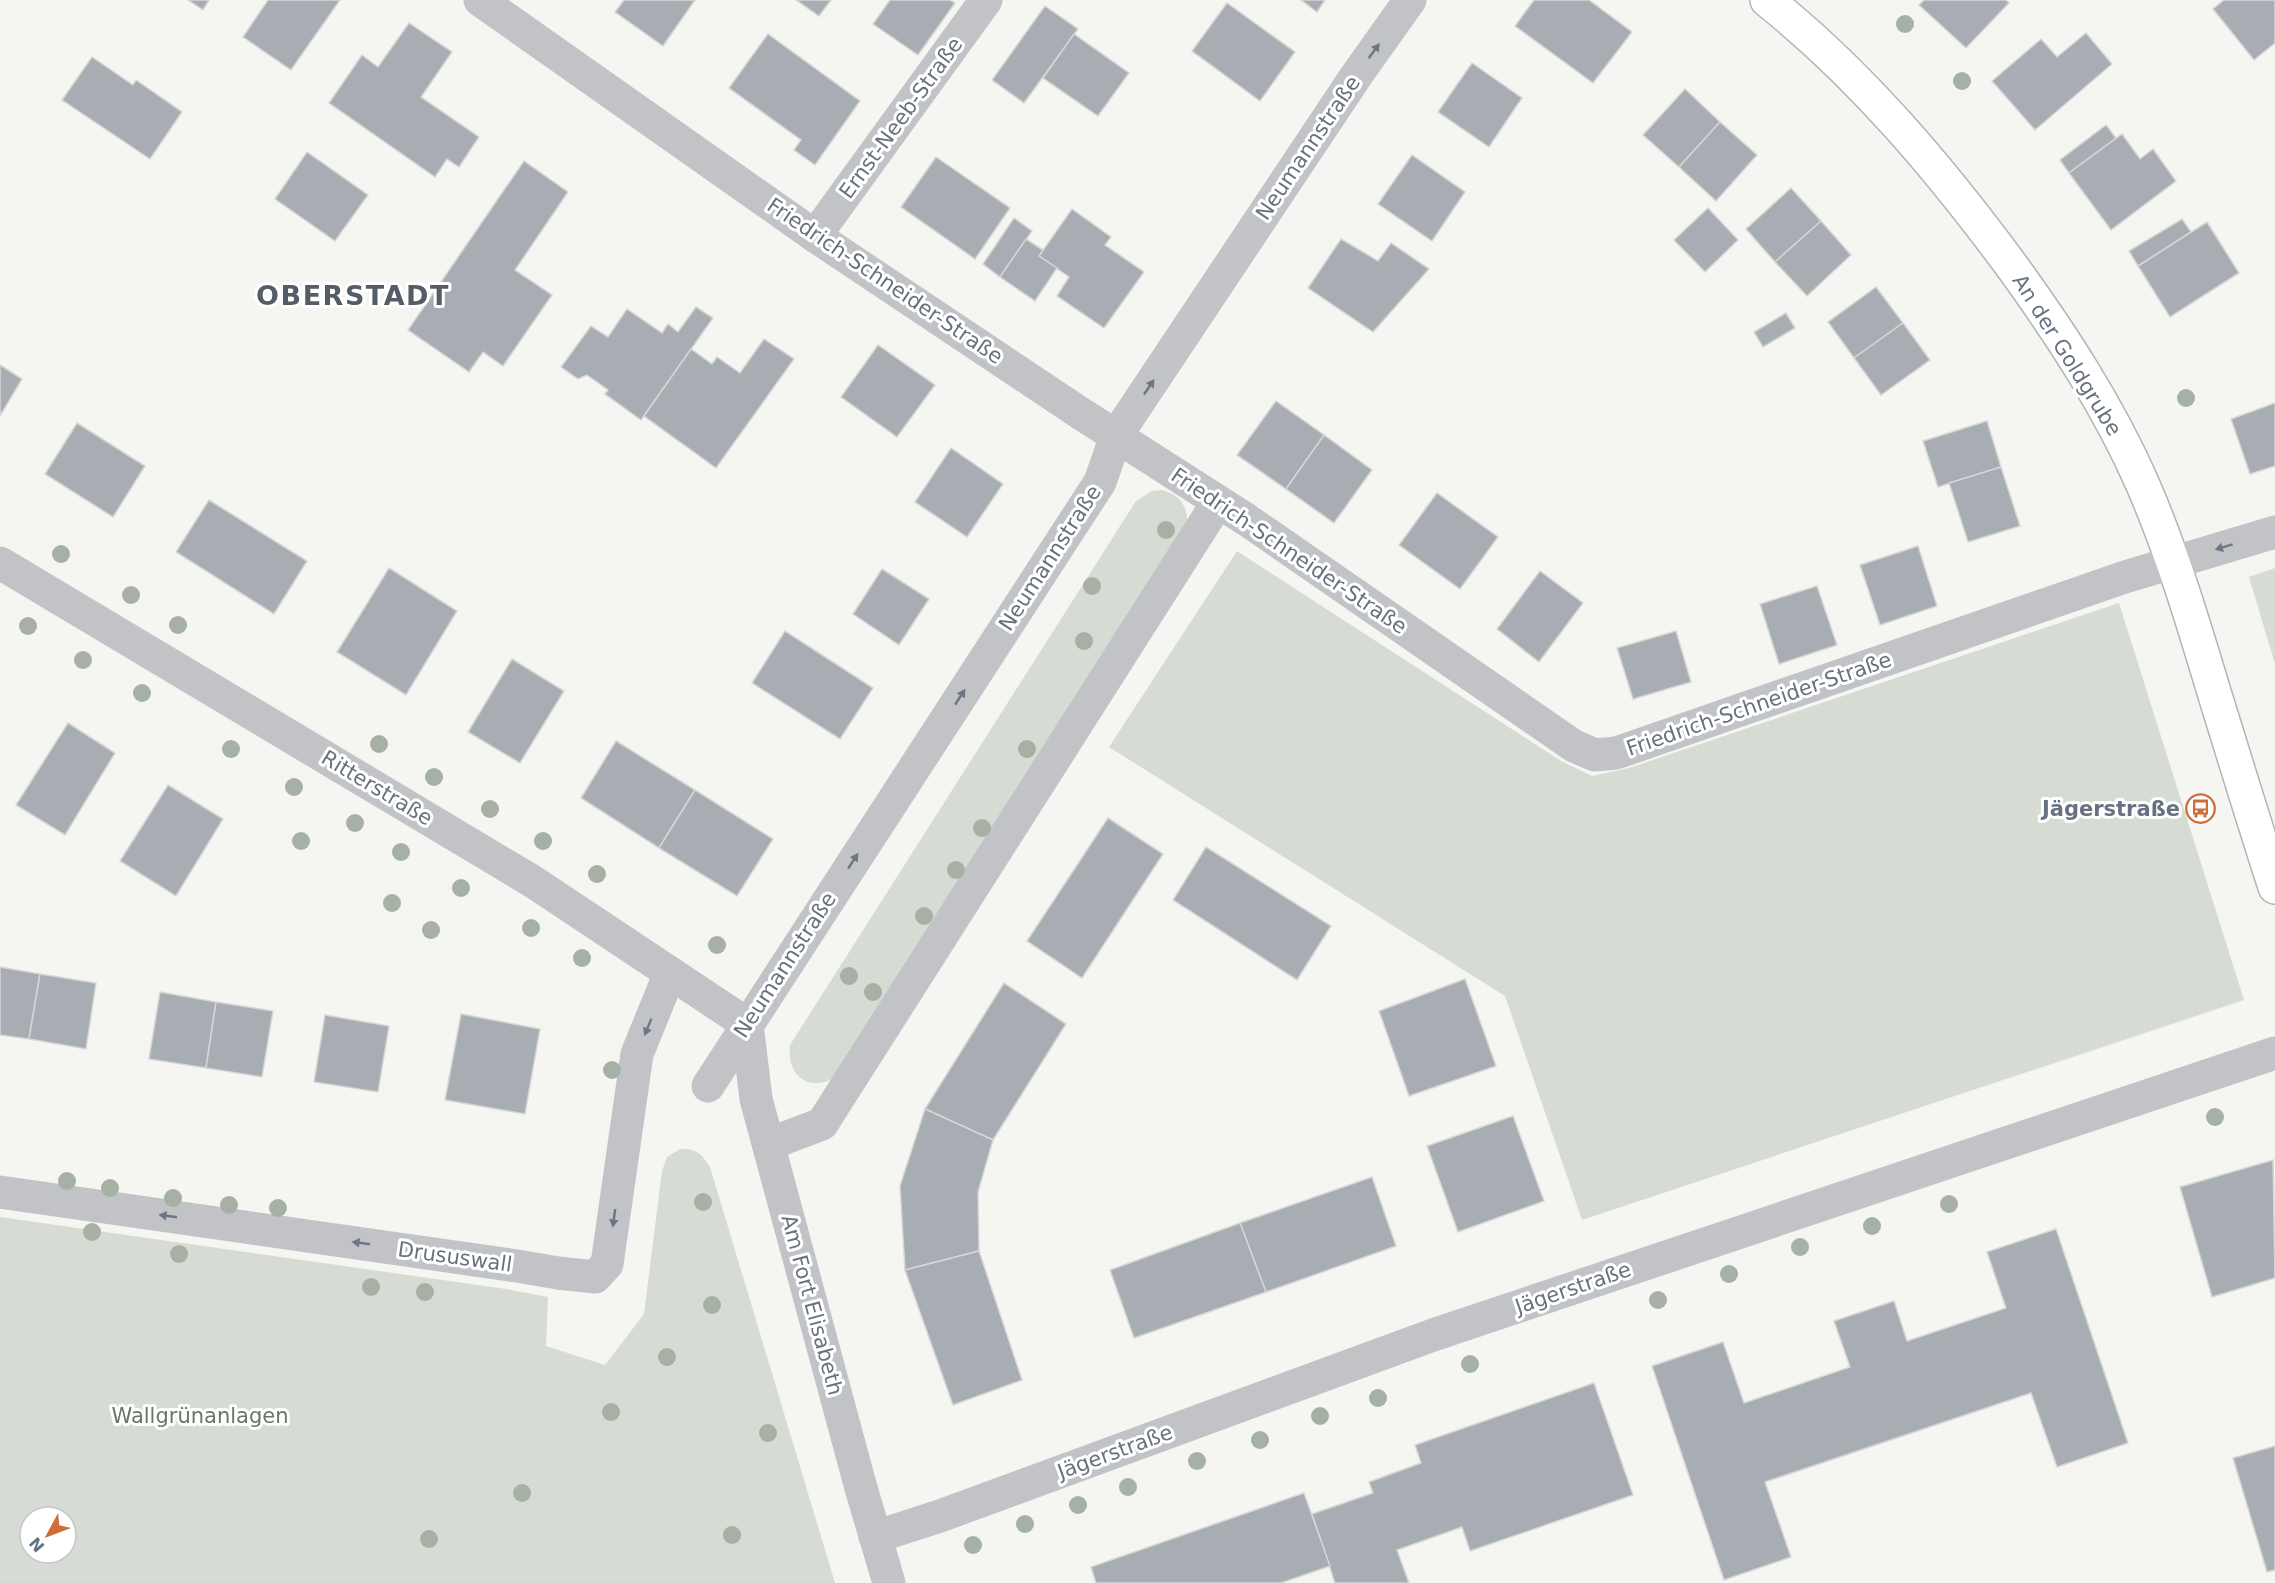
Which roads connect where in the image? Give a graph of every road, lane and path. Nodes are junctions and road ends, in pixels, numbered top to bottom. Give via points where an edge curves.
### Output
1 (480, 0) edge
2 (986, 0) edge
3 (1410, 0) edge
4 (1767, 0) edge
5 (815, 236) junction
6 (1116, 436) junction
7 (1218, 502) junction
8 (2275, 532) edge
9 (2174, 562) junction
10 (0, 563) edge
11 (2275, 887) edge
12 (670, 973) junction
13 (747, 1024) junction
14 (2275, 1053) edge
15 (708, 1086) dead end
16 (769, 1144) junction
17 (0, 1192) edge
18 (875, 1538) junction
19 (889, 1583) edge

1 - 5 street, Friedrich-Schneider-Straße
2 - 5 street, Ernst-Neeb-Straße
6 -> 3 street, Neumannstraße
4 - 9 street, An der Goldgrube via 1860,85 1931,162 2038,303 2098,396 2142,483
5 - 6 street, Friedrich-Schneider-Straße
6 - 7 street, Friedrich-Schneider-Straße
13 -> 6 street, Neumannstraße via 1100,482
7 - 9 street, Friedrich-Schneider-Straße via 1575,746 1596,755 1616,753
7 - 16 street via 822,1124
8 -> 9 street
9 - 11 street, An der Goldgrube
10 - 12 street, Ritterstraße via 532,881
12 - 13 street, Ritterstraße
12 -> 17 street, Drususwall via 637,1054 607,1264 595,1276 558,1274
13 - 15 street, Neumannstraße
13 - 16 street, Am Fort Elisabeth via 756,1100
14 - 18 street, Jägerstraße via 1433,1335
16 - 18 street, Am Fort Elisabeth
18 - 19 street, Am Fort Elisabeth

